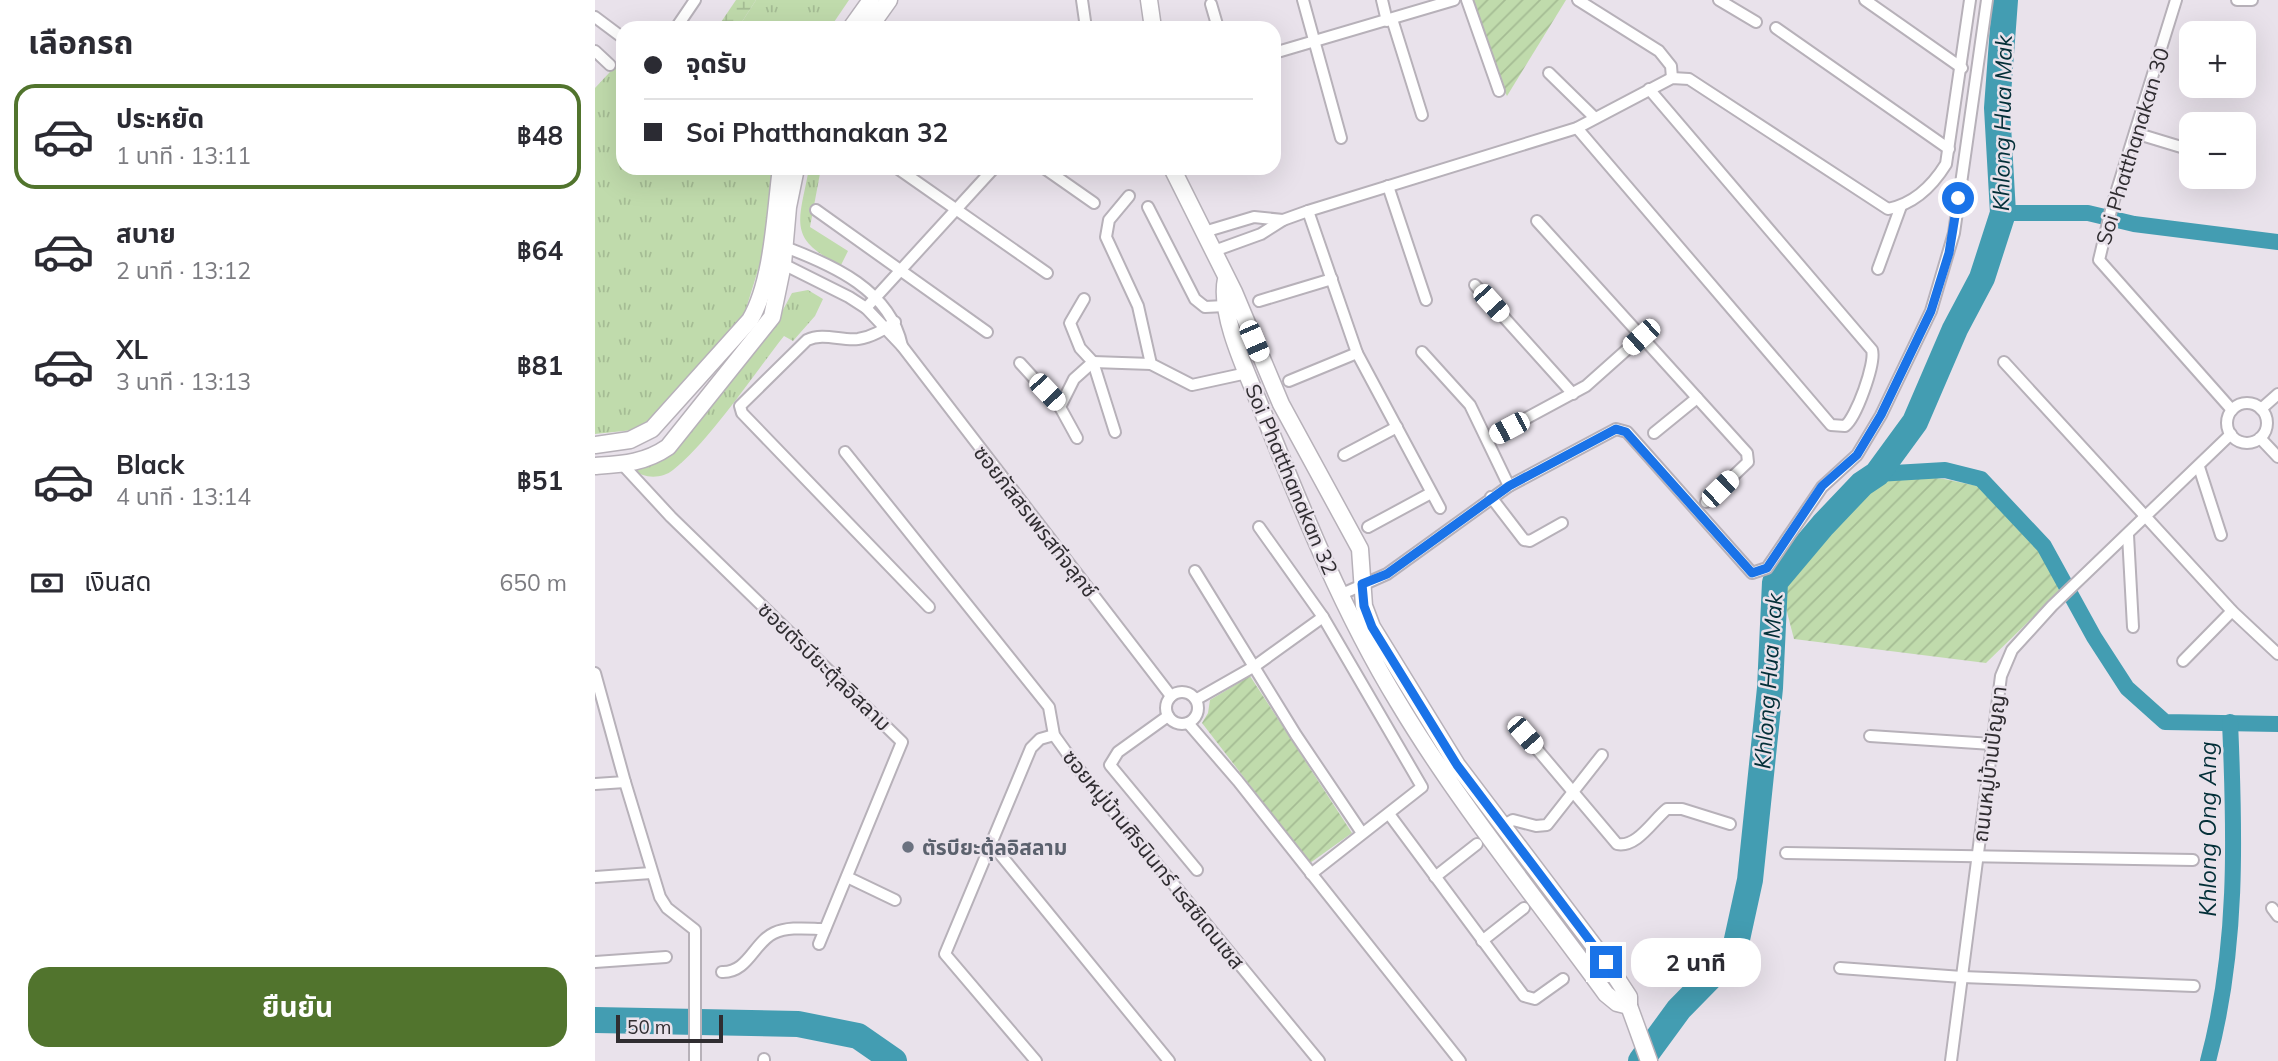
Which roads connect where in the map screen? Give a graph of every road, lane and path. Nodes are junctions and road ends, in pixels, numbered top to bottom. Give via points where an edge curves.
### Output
1 (695, 0) edge
2 (871, 0) edge
3 (889, 0) edge
4 (1082, 0) edge
5 (1303, 0) edge
6 (1381, 0) edge
7 (1454, 0) edge
8 (1467, 0) edge
9 (1578, 0) edge
10 (1719, 0) edge
11 (1865, 0) edge
12 (1971, 0) edge
13 (1987, 0) edge
14 (2176, 0) edge
15 (2237, 0) edge
16 (2252, 0) edge
17 (1153, 1) edge
18 (1211, 4) dead end
19 (595, 17) edge
20 (1389, 20) junction
21 (681, 21) edge
22 (856, 21) edge
23 (874, 21) edge
24 (1085, 21) edge
25 (1153, 21) edge
26 (1217, 21) edge
27 (1756, 22) dead end
28 (1776, 28) dead end
29 (616, 33) edge
30 (1313, 42) junction
31 (595, 51) edge
32 (1281, 51) edge
33 (610, 65) dead end
34 (1962, 68) junction
35 (1549, 73) dead end
36 (1672, 78) junction
37 (1649, 89) junction
38 (1499, 91) dead end
39 (1422, 115) dead end
40 (1595, 118) junction
41 (1577, 128) junction
42 (2135, 133) junction
43 (1341, 138) dead end
44 (2179, 146) edge
45 (1949, 149) junction
46 (781, 175) edge
47 (794, 175) edge
48 (907, 175) edge
49 (987, 175) edge
50 (1054, 175) edge
51 (1176, 175) edge
52 (1388, 186) junction
53 (1129, 196) dead end
54 (1094, 203) dead end
55 (1901, 206) junction
56 (1148, 207) dead end
57 (955, 209) junction
58 (816, 210) dead end
59 (1308, 211) junction
60 (1283, 220) junction
61 (1537, 221) dead end
62 (1204, 232) junction
63 (1214, 251) junction
64 (777, 253) junction
65 (1878, 269) dead end
66 (900, 270) junction
67 (1047, 273) dead end
68 (1226, 279) junction
69 (1332, 279) junction
70 (1475, 285) dead end
71 (876, 297) junction
72 (1084, 299) dead end
73 (1426, 300) dead end
74 (1259, 301) dead end
75 (1225, 306) junction
76 (866, 308) junction
77 (895, 322) junction
78 (883, 330) junction
79 (987, 332) dead end
80 (1641, 337) junction
81 (902, 346) junction
82 (1422, 352) dead end
83 (1357, 353) junction
84 (1093, 362) junction
85 (2004, 362) dead end
86 (1020, 363) dead end
87 (1151, 364) junction
88 (1247, 373) junction
89 (1289, 381) dead end
90 (1573, 394) junction
91 (2278, 394) edge
92 (1697, 398) junction
93 (1060, 407) junction
94 (2232, 410) junction
95 (2261, 410) junction
96 (1397, 427) junction
97 (1115, 432) dead end
98 (1654, 433) dead end
99 (2231, 435) junction
100 (1077, 438) dead end
101 (2260, 438) junction
102 (1488, 439) junction
103 (595, 445) edge
104 (845, 452) dead end
105 (1344, 455) dead end
106 (2278, 457) edge
107 (622, 464) junction
108 (595, 466) edge
109 (2199, 467) junction
110 (1509, 486) junction
111 (1431, 493) junction
112 (1491, 497) junction
113 (1706, 502) dead end
114 (1440, 508) dead end
115 (2146, 517) junction
116 (1562, 523) dead end
117 (1259, 527) dead end
118 (1367, 527) dead end
119 (2128, 535) junction
120 (2221, 535) dead end
121 (1195, 571) dead end
122 (1362, 584) junction
123 (1342, 594) junction
124 (929, 607) dead end
125 (2232, 611) junction
126 (1323, 617) junction
127 (2133, 627) dead end
128 (2278, 654) edge
129 (2183, 661) dead end
130 (1255, 666) junction
131 (595, 673) edge
132 (598, 693) edge
133 (1171, 696) junction
134 (1196, 699) junction
135 (1168, 716) junction
136 (1188, 723) junction
137 (1054, 734) junction
138 (1525, 735) dead end
139 (1870, 736) dead end
140 (1992, 744) junction
141 (1602, 755) dead end
142 (625, 782) junction
143 (595, 784) edge
144 (1574, 793) junction
145 (1389, 814) junction
146 (1730, 824) dead end
147 (1502, 826) junction
148 (1362, 833) junction
149 (991, 843) junction
150 (1477, 844) dead end
151 (1786, 853) dead end
152 (1978, 855) junction
153 (2193, 860) dead end
154 (1197, 870) dead end
155 (650, 873) junction
156 (1311, 874) junction
157 (595, 877) edge
158 (847, 877) junction
159 (1435, 877) junction
160 (895, 900) dead end
161 (1524, 908) dead end
162 (825, 929) junction
163 (1482, 941) junction
164 (819, 944) dead end
165 (666, 957) dead end
166 (595, 962) edge
167 (1840, 968) dead end
168 (722, 972) dead end
169 (1962, 977) junction
170 (1563, 979) dead end
171 (2194, 986) dead end
172 (1633, 1011) junction
173 (695, 1061) edge
174 (1036, 1061) edge
175 (1169, 1061) edge
176 (1318, 1061) edge
177 (1460, 1061) edge
178 (1649, 1061) edge
179 (1951, 1061) edge

1 - 21 street
2 - 22 street
3 - 23 street
4 - 24 street
5 - 30 street
6 - 20 street
7 - 20 street
8 - 38 street
9 - 36 street via 1659,51 1667,59
10 - 27 street
11 - 34 street
12 - 34 street
13 - 110 street via 1954,233 1931,311 1857,455 1822,486 1767,568 1752,573 1621,429
14 - 42 street, Soi Phatthanakan 30
15 - 16 street
17 - 25 street
18 - 26 street
19 - 29 street
20 - 30 street
20 - 39 street
28 - 45 street
30 - 32 street
30 - 43 street
31 - 33 street
34 - 45 street
35 - 40 street
36 - 37 street
36 - 55 street via 1689,79 1888,209
37 - 40 street
37 - 41 street via 1872,350 1873,363 1853,418 1845,426 1831,425
40 - 41 street
41 - 52 street
42 - 44 street
42 - 94 street, Soi Phatthanakan 30 via 2099,251 2104,268
45 - 55 street via 1936,180
46 - 64 street
47 - 64 street
48 - 57 street
49 - 57 street
50 - 54 street
51 - 62 street, Soi Phatthanakan 32
52 - 59 street
52 - 73 street
53 - 87 street via 1109,220 1106,237 1138,306
55 - 65 street
56 - 75 street via 1195,299 1205,307
57 - 66 street
57 - 67 street
58 - 66 street
59 - 60 street
59 - 69 street
60 - 62 street via 1254,217
60 - 63 street via 1261,234
61 - 80 street
62 - 63 street, Soi Phatthanakan 32
63 - 68 street, Soi Phatthanakan 32
64 - 71 street, ซอยภัสสรเพรสทีจลุกซ์ via 838,270
64 - 76 street, ซอยภัสสรเพรสทีจลุกซ์
64 - 103 street via 750,320 674,408 644,435
64 - 107 street via 767,327 668,447 654,457
66 - 71 street
66 - 79 street
68 - 75 street, Soi Phatthanakan 32
68 - 122 street, Soi Phatthanakan 32 via 1281,404 1360,548
69 - 74 street
69 - 83 street
70 - 90 street
71 - 76 street
71 - 77 street, ซอยภัสสรเพรสทีจลุกซ์
72 - 84 street via 1070,323 1080,348
75 - 88 street, Soi Phatthanakan 32
76 - 78 street, ซอยภัสสรเพรสทีจลุกซ์
77 - 78 street
77 - 81 street, ซอยภัสสรเพรสทีจลุกซ์
78 - 81 street, ซอยภัสสรเพรสทีจลุกซ์
78 - 124 street via 859,339 807,340 740,406
80 - 90 street
80 - 92 street
81 - 133 street, ซอยภัสสรเพรสทีจลุกซ์
82 - 102 street via 1470,405
83 - 89 street
83 - 96 street
84 - 87 street
84 - 93 street via 1074,379
84 - 97 street
85 - 115 street
86 - 93 street
87 - 88 street via 1192,385
88 - 123 street, Soi Phatthanakan 32
90 - 102 street
91 - 95 street
92 - 98 street
92 - 113 street via 1749,456
93 - 100 street
94 - 95 street via 2243,404
94 - 99 street via 2228,422
95 - 101 street via 2267,421
96 - 105 street
96 - 111 street
99 - 101 street via 2248,443
99 - 109 street, ถนนหมู่บ้านปัญญา
101 - 106 street
102 - 110 street
104 - 137 street, ซอยหมู่บ้านศิรนินทร์ เรสซิเดนเซส via 1049,707
107 - 108 street
107 - 158 street, ซอยตัรบียะตุ้ลอิสลาม via 902,742
109 - 115 street, ถนนหมู่บ้านปัญญา
109 - 120 street
110 - 112 street
111 - 114 street
111 - 118 street
112 - 116 street via 1524,540
112 - 122 street via 1387,574
115 - 119 street, ถนนหมู่บ้านปัญญา
115 - 125 street
117 - 126 street
119 - 127 street
119 - 140 street, ถนนหมู่บ้านปัญญา via 2052,606 2013,650 2001,676
121 - 130 street
122 - 123 street
122 - 147 street, Soi Phatthanakan 32 via 1364,606 1382,644 1457,765
123 - 172 street, Soi Phatthanakan 32 via 1398,703 1448,777 1606,994
125 - 128 street
125 - 129 street
126 - 130 street
126 - 145 street via 1421,780 1418,792
130 - 134 street
130 - 148 street
131 - 132 street
132 - 142 street
133 - 134 street via 1185,691
133 - 135 street via 1166,705
134 - 136 street via 1198,713
135 - 136 street via 1177,723
135 - 154 street via 1118,752 1110,765
136 - 156 street
137 - 149 street via 1031,747
137 - 176 street, ซอยหมู่บ้านศิรนินทร์ เรสซิเดนเซส
138 - 144 street
139 - 140 street
140 - 152 street, ถนนหมู่บ้านปัญญา
141 - 144 street
142 - 143 street
142 - 155 street
144 - 146 street via 1617,844 1635,840 1667,809
144 - 147 street via 1547,825 1513,820
145 - 148 street
145 - 159 street
147 - 172 street, Soi Phatthanakan 32 via 1606,962
148 - 156 street
149 - 174 street via 944,954
149 - 175 street
150 - 159 street
151 - 152 street
152 - 153 street
152 - 169 street, ถนนหมู่บ้านปัญญา
155 - 157 street
155 - 173 street via 667,908 695,929
156 - 177 street
158 - 160 street
158 - 162 street, ซอยตัรบียะตุ้ลอิสลาม
159 - 163 street
161 - 163 street
162 - 164 street, ซอยตัรบียะตุ้ลอิสลาม
162 - 168 street via 773,933 736,970
163 - 170 street via 1529,999
165 - 166 street
167 - 169 street
169 - 171 street
169 - 179 street, ถนนหมู่บ้านปัญญา
172 - 178 street, Soi Phatthanakan 32

